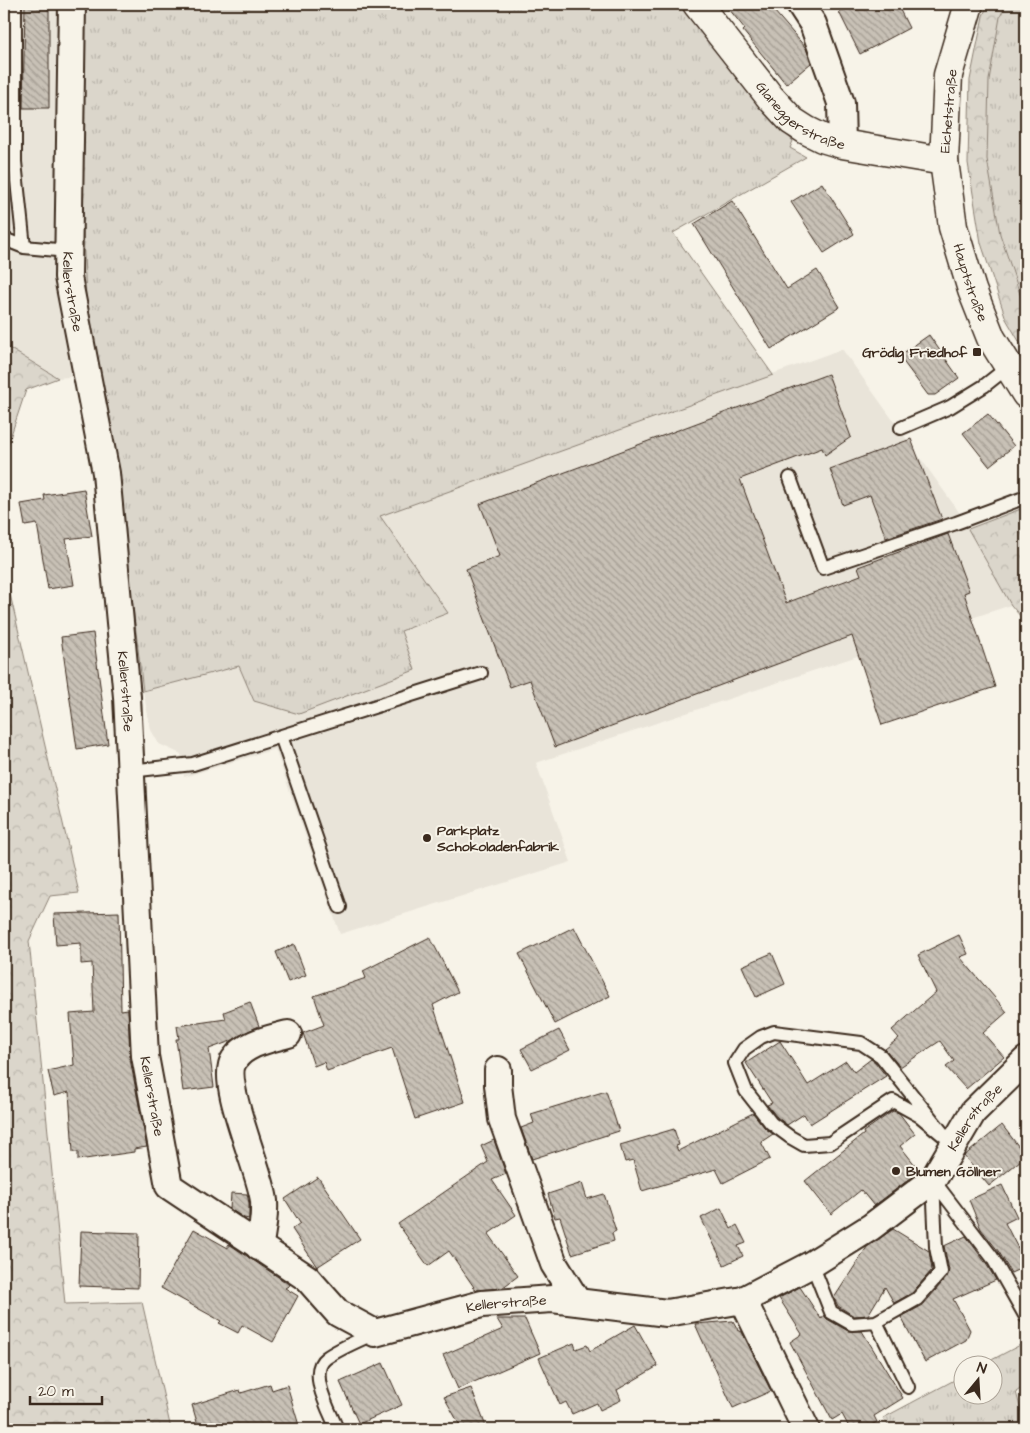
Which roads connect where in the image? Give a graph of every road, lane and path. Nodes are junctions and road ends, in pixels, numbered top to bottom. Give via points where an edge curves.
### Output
1 (14, 4) edge
2 (72, 4) edge
3 (697, 4) edge
4 (800, 4) edge
5 (969, 4) edge
6 (842, 144) junction
7 (944, 161) junction
8 (4, 239) edge
9 (24, 247) junction
10 (68, 251) junction
11 (1008, 367) junction
12 (1026, 394) edge
13 (901, 428) dead end
14 (790, 478) dead end
15 (1026, 497) edge
16 (481, 674) dead end
17 (280, 736) junction
18 (130, 771) junction
19 (340, 907) dead end
20 (288, 1034) dead end
21 (1026, 1060) edge
22 (498, 1070) dead end
23 (949, 1141) junction
24 (933, 1180) junction
25 (259, 1247) junction
26 (812, 1264) junction
27 (743, 1300) junction
28 (577, 1301) junction
29 (1026, 1317) edge
30 (876, 1322) junction
31 (375, 1333) junction
32 (908, 1387) dead end
33 (337, 1429) edge
34 (806, 1429) edge

1 - 9 lane via 14,162
2 - 10 street, Kellerstraße
3 - 6 main road, Glaneggerstraße via 792,121 822,138
4 - 6 street via 813,24 841,103
5 - 7 main road, Eichetstraße via 948,75
6 - 7 main road, Glaneggerstraße
7 - 11 main road, Hauptstraße via 953,226 972,290 991,338
8 - 9 lane
9 - 10 lane
10 - 18 street, Kellerstraße via 68,277 106,473 127,697
11 - 12 main road, Hauptstraße
11 - 13 lane via 950,407
14 - 15 lane via 823,568
16 - 17 lane
17 - 18 lane via 193,764
17 - 19 lane
18 - 25 street, Kellerstraße via 145,1056 170,1186
20 - 25 street via 255,1044 234,1059 230,1067 231,1087 264,1202
21 - 23 street, Kellerstraße via 973,1112
22 - 28 street via 502,1119 554,1264
23 - 23 lane via 880,1056 861,1043 774,1032 744,1049 735,1063 746,1091 771,1122 804,1145 830,1143 893,1101 920,1116
23 - 24 street, Kellerstraße
24 - 26 street, Kellerstraße via 871,1227
24 - 29 lane via 992,1257
24 - 30 lane via 936,1247 941,1272 917,1299
25 - 31 street, Kellerstraße via 307,1278 338,1313
26 - 27 street, Kellerstraße
26 - 30 lane via 831,1312 852,1324
27 - 28 street, Kellerstraße via 667,1313
27 - 34 street
28 - 31 street, Kellerstraße via 552,1299 482,1304
30 - 32 lane
31 - 33 lane via 325,1358 318,1370 319,1385

